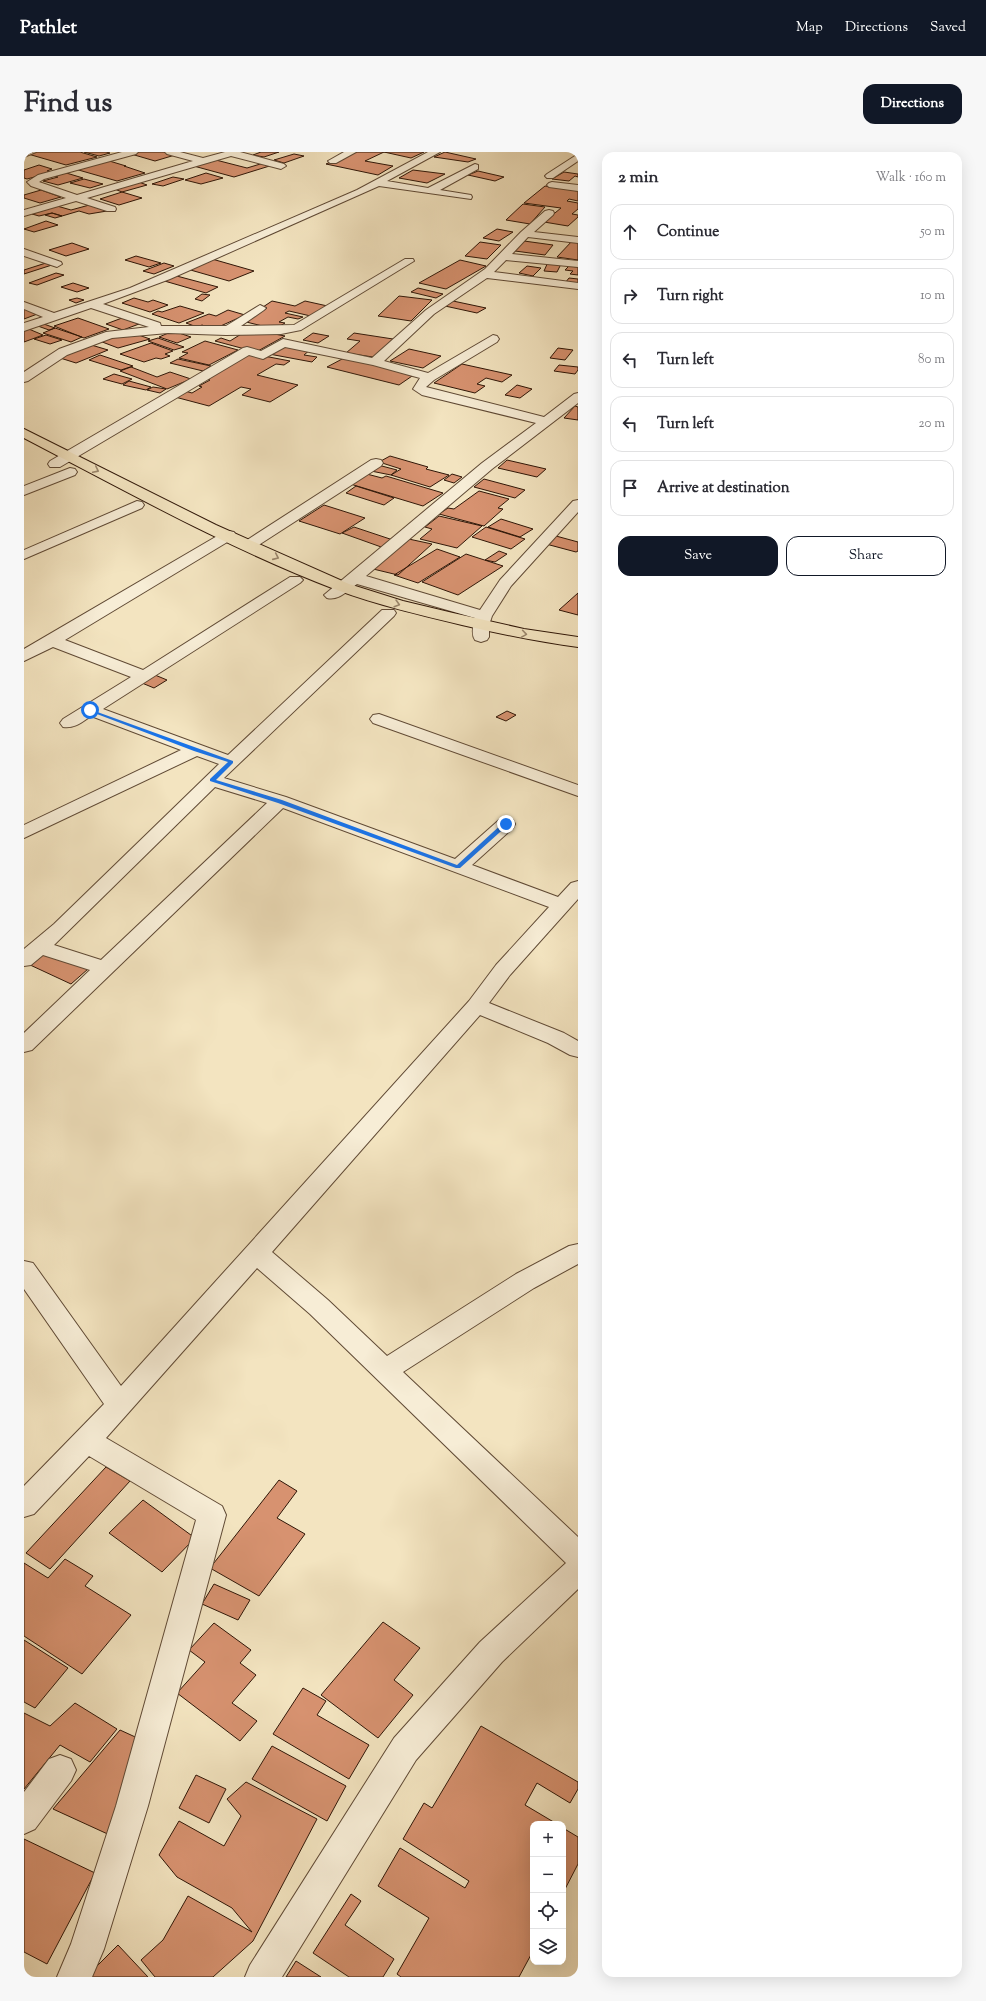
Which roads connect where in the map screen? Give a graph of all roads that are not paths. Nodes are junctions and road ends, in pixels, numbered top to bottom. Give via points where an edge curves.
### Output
1 (31, 152) edge
2 (132, 152) edge
3 (170, 152) edge
4 (351, 152) edge
5 (435, 152) edge
6 (233, 153) edge
7 (24, 154) edge
8 (578, 157) edge
9 (202, 161) junction
10 (333, 161) dead end
11 (281, 166) dead end
12 (475, 167) dead end
13 (560, 169) junction
14 (578, 171) edge
15 (379, 183) junction
16 (578, 188) edge
17 (430, 191) junction
18 (467, 197) dead end
19 (76, 198) junction
20 (111, 209) dead end
21 (24, 213) edge
22 (549, 213) dead end
23 (525, 234) junction
24 (578, 240) edge
25 (24, 252) edge
26 (503, 256) junction
27 (409, 261) dead end
28 (57, 264) dead end
29 (578, 264) edge
30 (485, 274) junction
31 (578, 286) edge
32 (90, 304) junction
33 (24, 305) edge
34 (260, 308) dead end
35 (53, 317) junction
36 (24, 327) edge
37 (168, 329) junction
38 (226, 331) junction
39 (493, 339) dead end
40 (211, 341) dead end
41 (233, 347) dead end
42 (247, 351) junction
43 (375, 362) junction
44 (430, 377) junction
45 (24, 378) edge
46 (578, 397) edge
47 (545, 421) junction
48 (24, 433) edge
49 (24, 448) edge
50 (376, 463) dead end
51 (70, 464) junction
52 (24, 491) edge
53 (578, 504) edge
54 (137, 505) junction
55 (229, 535) junction
56 (213, 544) junction
57 (249, 545) junction
58 (24, 555) edge
59 (295, 580) junction
60 (344, 586) junction
61 (388, 613) junction
62 (482, 626) junction
63 (52, 641) junction
64 (578, 642) edge
65 (578, 653) edge
66 (24, 656) edge
67 (144, 676) junction
68 (90, 710) junction
69 (379, 719) dead end
70 (69, 723) dead end
71 (196, 750) junction
72 (232, 762) junction
73 (212, 780) junction
74 (578, 791) edge
75 (280, 801) junction
76 (506, 824) dead end
77 (24, 832) edge
78 (458, 867) junction
79 (578, 887) edge
80 (562, 905) junction
81 (40, 947) junction
82 (24, 960) edge
83 (105, 968) junction
84 (476, 1006) junction
85 (24, 1045) edge
86 (578, 1050) edge
87 (256, 1253) junction
88 (578, 1253) edge
89 (24, 1270) edge
90 (385, 1370) junction
91 (120, 1405) junction
92 (86, 1440) junction
93 (24, 1505) edge
94 (578, 1556) edge
95 (578, 1570) edge
96 (60, 1770) dead end
97 (24, 1818) edge
98 (74, 1977) edge
99 (262, 1977) edge

1 - 7 street
2 - 19 street via 41,177 32,182
3 - 9 street
4 - 10 street
5 - 15 street
6 - 9 street
6 - 11 street
8 - 13 street
9 - 19 street
12 - 17 street
13 - 14 street
13 - 16 street via 551,180
15 - 17 street
15 - 32 street via 166,277
17 - 18 street
19 - 20 street
19 - 21 street
22 - 23 street
23 - 24 street
23 - 26 street
25 - 28 street
26 - 29 street
26 - 30 street
27 - 38 street via 297,328
30 - 31 street
30 - 43 street via 430,312
32 - 35 street
32 - 37 street
33 - 35 street
34 - 38 street
35 - 36 street
37 - 38 street
37 - 40 street
37 - 45 street via 135,331 94,340 63,352
39 - 44 street
41 - 42 street
42 - 43 street via 263,354 283,343
42 - 51 street
43 - 44 street
44 - 47 street via 419,389
46 - 47 street
47 - 60 street via 487,466
48 - 51 main road
49 - 51 main road via 56,464
50 - 57 street
51 - 52 street
51 - 54 main road
51 -> 55 main road
53 - 62 street via 505,583
54 - 56 main road
54 - 58 street
55 - 56 street
55 - 57 main road
56 - 59 main road
56 - 63 street
57 -> 60 main road
59 - 60 main road
59 - 67 street
60 - 61 main road
60 - 62 main road via 394,603
61 - 62 main road via 439,628
61 - 72 street
62 -> 64 main road
62 - 65 main road via 558,651
63 - 66 street
63 - 67 street
67 - 68 street
68 - 70 street
68 - 71 street
69 - 74 street
71 - 72 street
71 - 77 street
72 - 73 street
73 - 75 street
73 - 81 street
75 - 78 street
75 - 83 street
76 - 78 street
78 - 80 street
79 - 80 street
80 - 84 street via 503,970
81 - 82 street
81 - 83 street
83 - 85 street
84 - 86 street via 556,1038
84 - 87 street
87 - 90 street via 320,1307
87 - 91 street
88 - 90 street via 525,1280
89 - 91 street
90 - 94 street
91 - 92 street
92 - 93 street
92 - 98 street via 212,1515 132,1806 87,1949
95 - 99 street via 491,1652 405,1750
96 - 97 street

